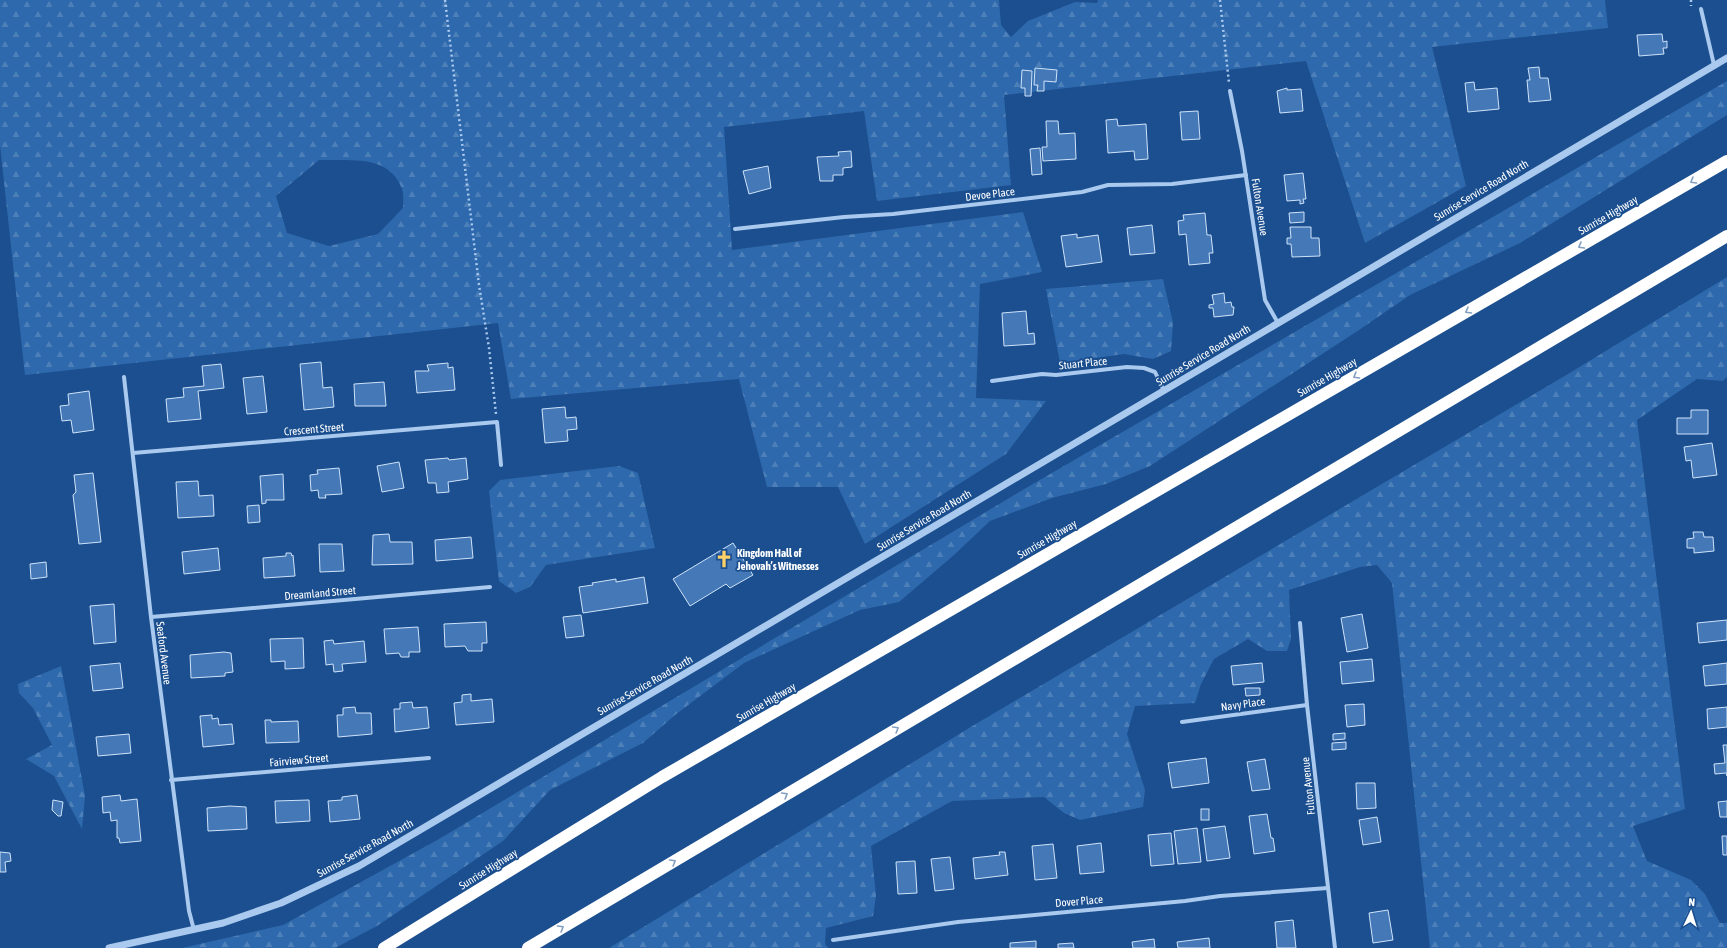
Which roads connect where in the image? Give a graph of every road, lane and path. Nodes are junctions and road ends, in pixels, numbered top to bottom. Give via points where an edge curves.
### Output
1 (445, 0) edge
2 (1220, 0) edge
3 (1701, 9) dead end
4 (1727, 58) edge
5 (1714, 65) junction
6 (1230, 91) joint
7 (1727, 161) edge
8 (1246, 176) junction
9 (735, 229) dead end
10 (1727, 236) edge
11 (1278, 323) junction
12 (124, 377) dead end
13 (992, 381) dead end
14 (1164, 391) junction
15 (496, 422) junction
16 (133, 453) junction
17 (501, 464) dead end
18 (490, 587) dead end
19 (151, 617) junction
20 (1300, 622) dead end
21 (1307, 705) junction
22 (1182, 722) dead end
23 (429, 758) dead end
24 (171, 780) junction
25 (1328, 888) junction
26 (194, 931) junction
27 (833, 940) dead end
28 (109, 948) edge
29 (384, 948) edge
30 (528, 948) edge
31 (1335, 948) edge

1 - 15 path
2 - 6 path
3 - 5 street
4 - 5 street, Sunrise Service Road North
5 - 11 street, Sunrise Service Road North
6 - 8 street, Fulton Avenue
7 -> 29 highway, Sunrise Highway via 662,777
8 - 9 street, Devoe Place via 1172,184 1108,185 1082,192
8 - 11 street, Fulton Avenue via 1265,300
30 -> 10 highway
11 - 14 street, Sunrise Service Road North
12 - 16 street, Seaford Avenue
13 - 14 street, Stuart Place via 1127,367 1144,368 1155,372
14 - 26 street, Sunrise Service Road North via 358,866 281,903
15 - 16 street, Crescent Street
15 - 17 street
16 - 19 street, Seaford Avenue
18 - 19 street, Dreamland Street
19 - 24 street, Seaford Avenue
20 - 21 street, Fulton Avenue
21 - 22 street, Navy Place
21 - 25 street, Fulton Avenue
23 - 24 street, Fairview Street
24 - 26 street, Seaford Avenue
25 - 27 street, Dover Place via 958,922
25 - 31 street, Fulton Avenue
26 - 28 street, Sunrise Service Road North

